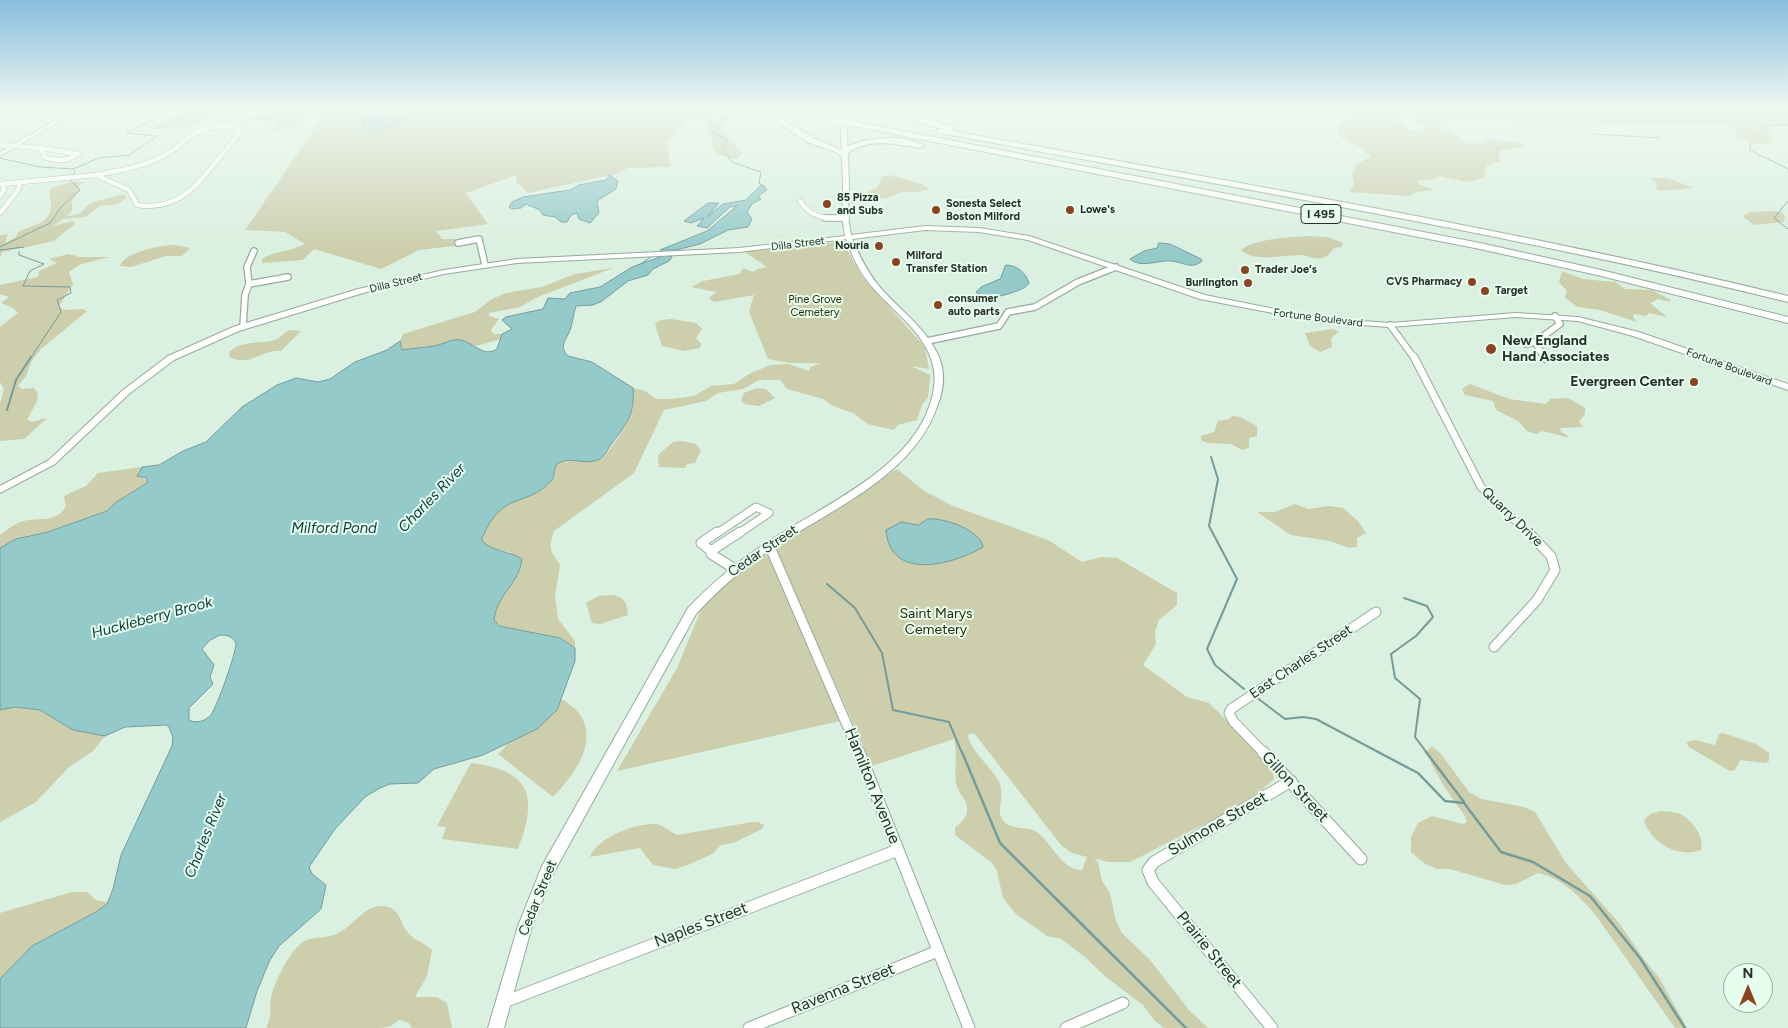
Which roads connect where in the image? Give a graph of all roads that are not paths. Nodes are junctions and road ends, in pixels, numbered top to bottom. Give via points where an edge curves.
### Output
1 (45, 156) edge
2 (74, 156) edge
3 (162, 156) edge
4 (219, 156) edge
5 (844, 156) edge
6 (976, 156) edge
7 (1033, 156) edge
8 (1074, 156) edge
9 (95, 174) junction
10 (20, 182) junction
11 (1, 184) edge
12 (1196, 190) junction
13 (0, 196) edge
14 (800, 201) dead end
15 (0, 213) edge
16 (847, 218) junction
17 (847, 227) junction
18 (885, 232) junction
19 (848, 237) junction
20 (458, 243) dead end
21 (254, 251) dead end
22 (485, 265) junction
23 (1116, 267) junction
24 (288, 277) dead end
25 (249, 284) junction
26 (1788, 299) edge
27 (1555, 316) junction
28 (1788, 320) edge
29 (1390, 325) junction
30 (243, 327) junction
31 (927, 342) junction
32 (1535, 342) junction
33 (1526, 344) dead end
34 (1545, 359) dead end
35 (1788, 388) edge
36 (0, 490) edge
37 (770, 547) junction
38 (711, 551) junction
39 (735, 569) junction
40 (1376, 612) dead end
41 (1494, 648) dead end
42 (1229, 714) joint
43 (1291, 781) junction
44 (898, 850) junction
45 (1361, 859) dead end
46 (1148, 870) joint
47 (938, 951) junction
48 (504, 1002) junction
49 (1123, 1003) dead end
50 (496, 1028) edge
51 (749, 1028) edge
52 (969, 1028) edge
53 (1066, 1028) edge
54 (1272, 1028) edge

1 - 2 street via 50,159
3 - 9 street
4 - 9 street via 190,193 166,204 138,205 129,190
5 - 16 main road, Cedar Street
6 - 12 highway
7 - 12 highway, I 495
8 - 26 highway, I 495 via 1520,237
9 - 10 street
10 - 11 street
10 - 15 street via 18,190
11 - 13 street via 4,190
12 - 28 highway, I 495 via 1541,259
14 - 16 street via 814,217
16 - 17 main road, Cedar Street
17 - 18 main road via 860,232
17 - 19 main road, Cedar Street
18 - 19 main road, Fortune Boulevard
18 - 23 main road, Fortune Boulevard via 933,227 997,232 1046,243
19 - 22 main road, Dilla Street via 752,249 552,258
19 - 31 main road, Cedar Street via 875,286
20 - 22 street via 479,239
21 - 25 street via 246,264
22 - 30 main road, Dilla Street via 378,286
23 - 29 main road, Fortune Boulevard via 1220,302 1320,320
23 - 31 street via 1078,282 1035,307 1008,312 999,326
24 - 25 street
25 - 30 street
27 - 29 main road, Fortune Boulevard via 1516,315
27 - 32 street via 1560,324
27 - 35 main road, Fortune Boulevard via 1617,328
29 - 41 street, Quarry Drive via 1418,363 1481,487 1548,552 1554,562 1556,569 1544,590
30 - 36 main road, Dilla Street via 192,347 156,368 52,462
31 - 37 main road, Cedar Street via 936,362 938,392 924,427 914,442 900,459 873,480
32 - 33 street
32 - 34 street
37 - 39 main road, Cedar Street
37 - 44 street, Hamilton Avenue
38 - 38 street via 735,534 770,513 756,507 712,535 701,543
38 - 39 street via 722,563
39 - 48 main road, Cedar Street via 692,611 547,871 525,926
40 - 42 street, East Charles Street via 1231,709
42 - 43 street, Gillon Street
43 - 45 street, Gillon Street
43 - 46 street, Sulmone Street via 1154,862
44 - 47 street, Hamilton Avenue
44 - 48 street, Naples Street
46 - 54 street, Prairie Street via 1153,882
47 - 51 street, Ravenna Street
47 - 52 street, Hamilton Avenue
48 - 50 main road, Cedar Street
49 - 53 street

